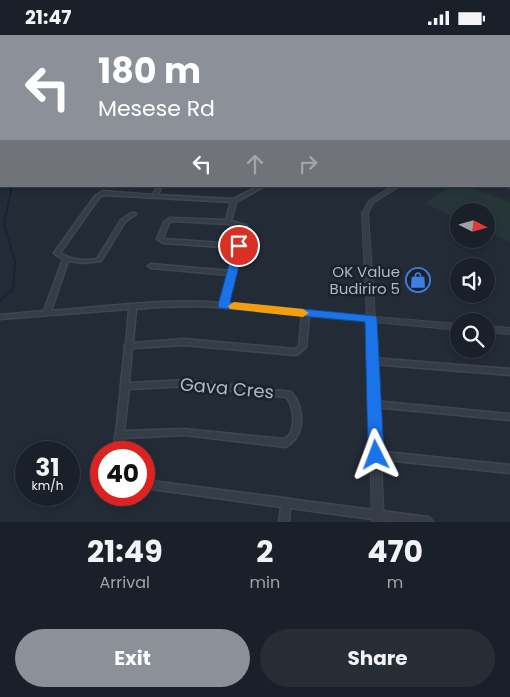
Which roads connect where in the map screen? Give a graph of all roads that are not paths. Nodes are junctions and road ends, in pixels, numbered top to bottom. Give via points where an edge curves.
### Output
1 (120, 187) edge
2 (160, 187) edge
3 (245, 187) edge
4 (261, 187) edge
5 (395, 187) edge
6 (252, 191) junction
7 (117, 193) junction
8 (155, 196) junction
9 (234, 201) junction
10 (133, 214) dead end
11 (228, 222) junction
12 (239, 246) junction
13 (66, 259) junction
14 (152, 266) dead end
15 (231, 273) junction
16 (224, 305) junction
17 (133, 307) junction
18 (47, 313) junction
19 (306, 313) junction
20 (0, 317) edge
21 (371, 319) junction
22 (450, 326) edge
23 (495, 330) edge
24 (510, 331) edge
25 (128, 346) junction
26 (372, 361) junction
27 (510, 373) edge
28 (124, 386) junction
29 (374, 403) junction
30 (510, 417) edge
31 (119, 435) junction
32 (119, 441) edge
33 (376, 455) junction
34 (510, 469) edge
35 (155, 485) edge
36 (286, 502) junction
37 (377, 519) edge
38 (284, 522) edge
39 (428, 522) edge

1 - 7 street
2 - 8 street
3 - 6 street
4 - 6 street
5 - 21 street via 370,202 365,213
6 - 9 street
7 - 8 street
7 - 13 street via 97,197 57,251
8 - 9 street
9 - 11 street
10 - 13 street via 123,221 101,258 92,261
11 - 12 street via 244,226
11 - 12 street via 173,219 168,221 160,239
12 - 15 street
13 - 18 street
14 - 15 street
15 - 16 street
16 - 17 street
16 - 19 street
17 - 18 street
17 - 25 street
18 - 20 street
19 - 21 street
19 - 25 street via 302,347 295,351 184,342
21 - 22 street
21 - 26 street
23 - 24 street
25 - 28 street
26 - 27 street
26 - 29 street
28 - 31 street
28 - 31 street, Gava Cres via 190,383 288,395 296,404 295,433 285,443 184,432
29 - 30 street
29 - 33 street
31 - 32 street
33 - 34 street
33 - 37 street
35 - 36 street
36 - 37 street
36 - 38 street
37 - 39 street

